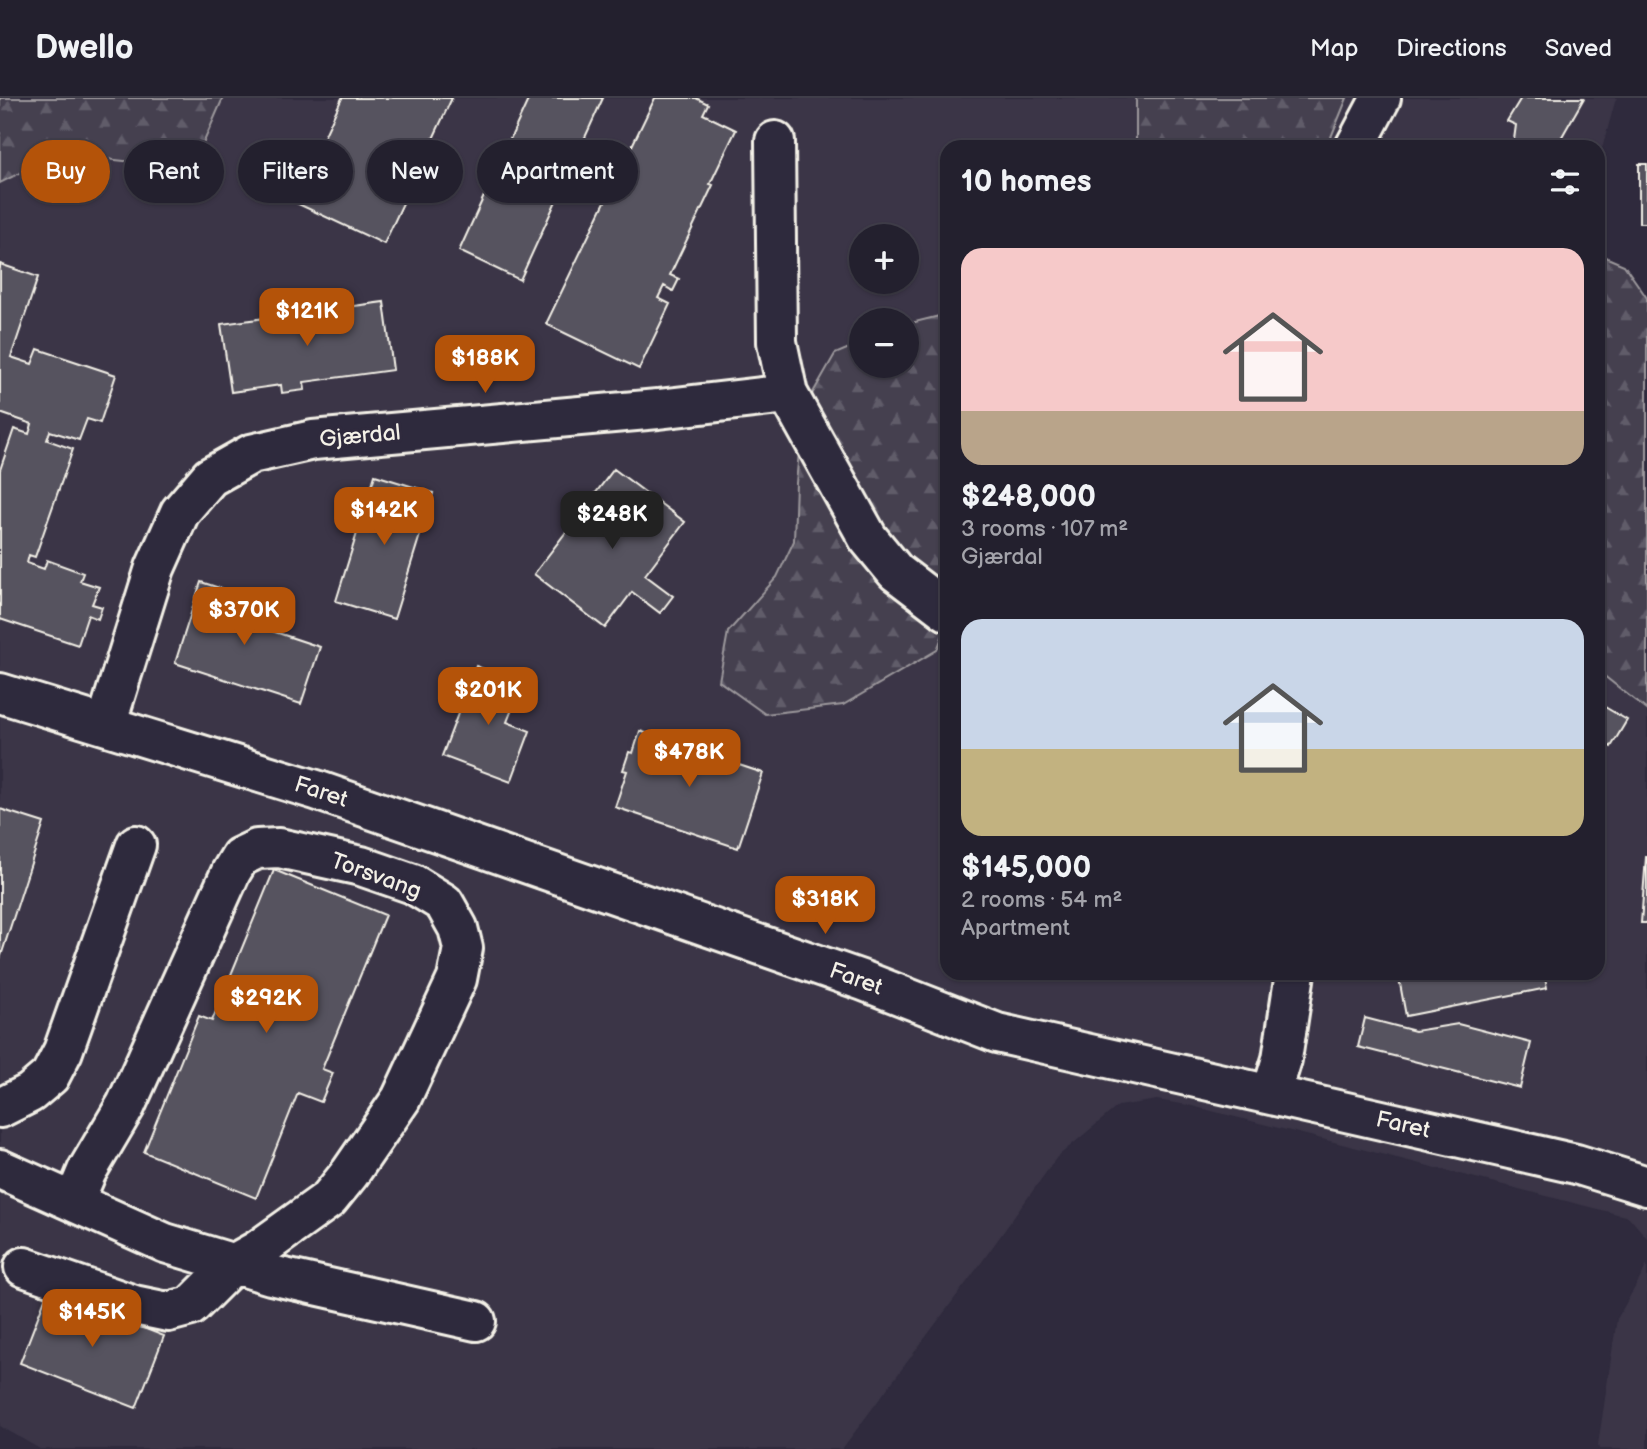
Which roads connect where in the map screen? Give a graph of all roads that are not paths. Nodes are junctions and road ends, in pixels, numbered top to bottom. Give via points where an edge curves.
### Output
1 (1381, 98) edge
2 (1358, 140) edge
3 (775, 141) dead end
4 (788, 394) junction
5 (940, 606) edge
6 (0, 693) edge
7 (106, 725) junction
8 (136, 845) dead end
9 (1294, 980) edge
10 (1271, 1095) junction
11 (0, 1108) edge
12 (0, 1169) edge
13 (1647, 1186) edge
14 (74, 1202) junction
15 (233, 1264) junction
16 (24, 1267) dead end
17 (476, 1321) dead end

1 - 2 street
3 - 4 street via 777,342
4 - 5 street via 868,538 896,572
4 - 7 street, Gjærdal via 313,440 251,454 210,477 180,512 155,568
6 - 7 street, Faret
7 - 10 street, Faret via 316,790 864,981 997,1033
8 - 11 street via 63,1051 50,1076 30,1093
9 - 10 street via 1282,1059
10 - 13 street, Faret via 1576,1164
12 - 14 street
14 - 15 street via 165,1243
14 - 15 street, Torsvang via 86,1171 126,1105 240,857 257,849 279,848 361,866 413,884 444,903 463,948 457,979 401,1099 329,1199
15 - 16 street, Torsvang via 191,1306 168,1312 134,1306
15 - 17 street

